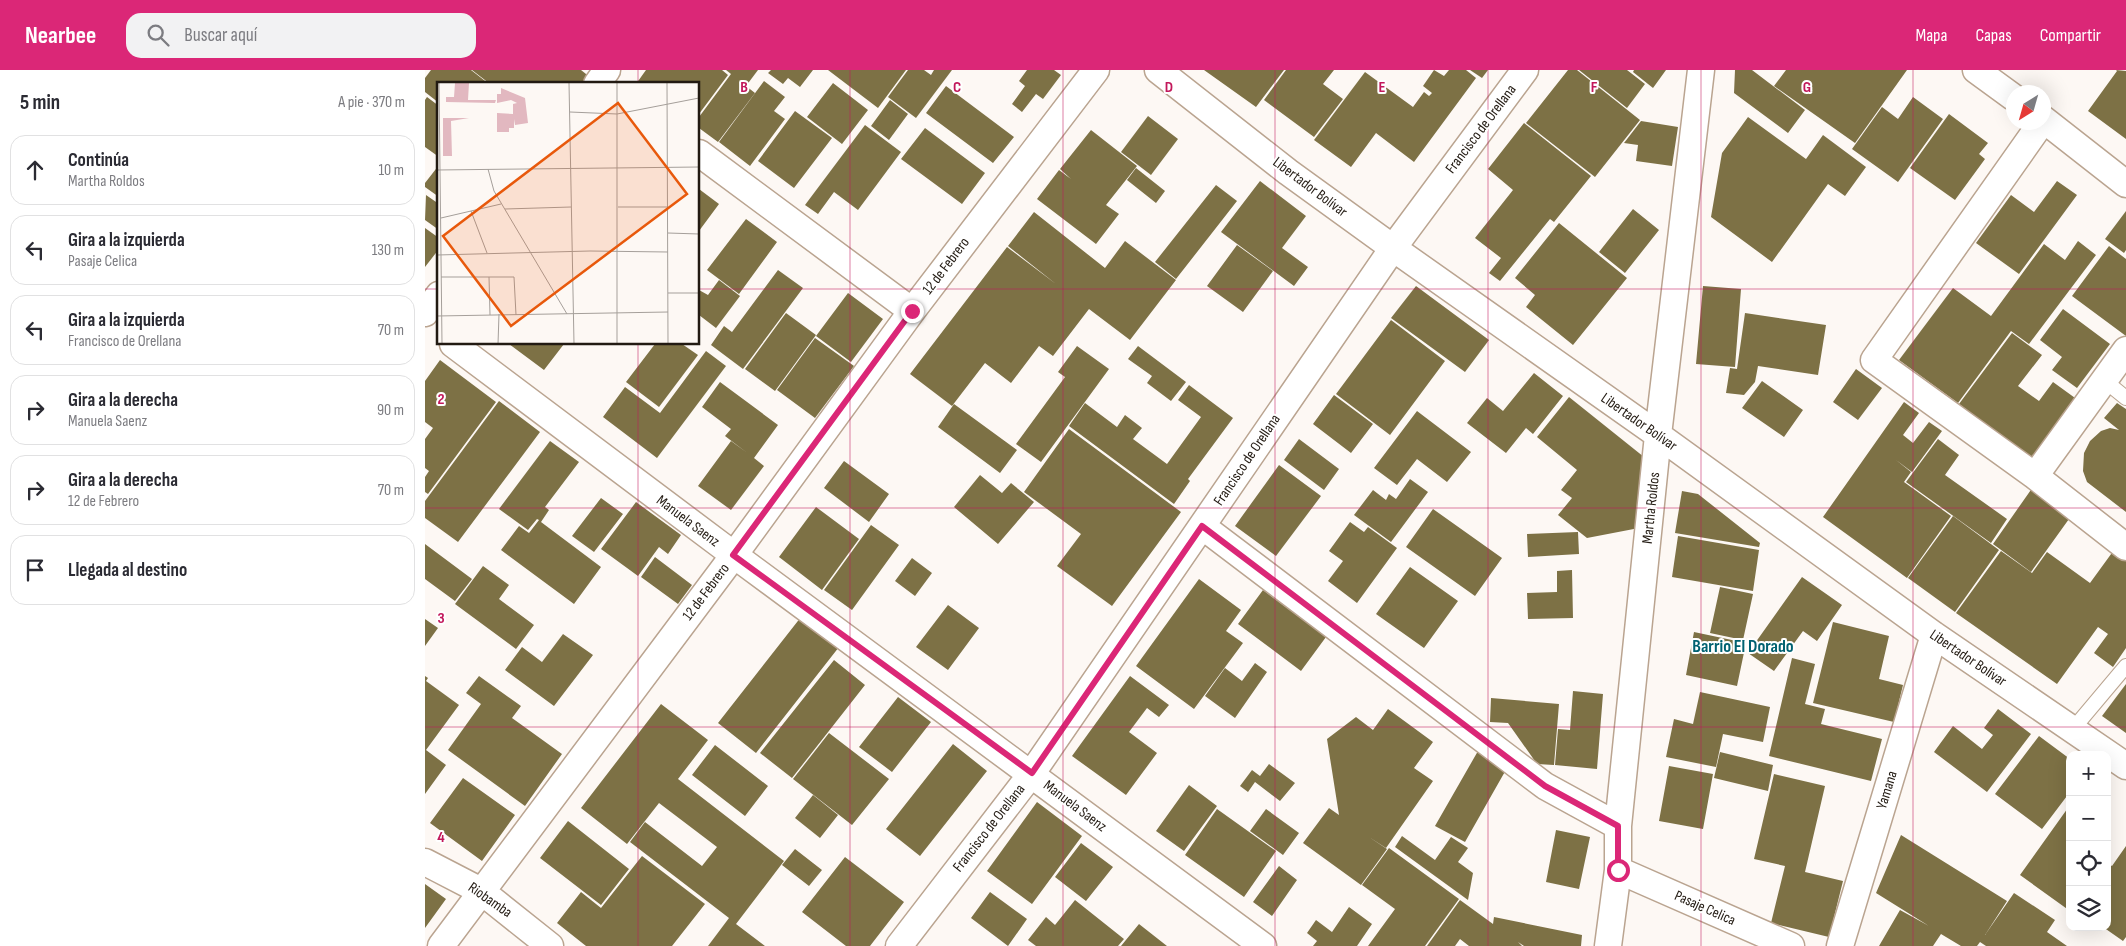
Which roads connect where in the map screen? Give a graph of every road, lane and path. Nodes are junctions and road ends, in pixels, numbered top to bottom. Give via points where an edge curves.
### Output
1 (1096, 70) edge
2 (1158, 70) edge
3 (1525, 70) edge
4 (1701, 70) edge
5 (1976, 70) edge
6 (2006, 92) edge
7 (2051, 126) edge
8 (2036, 130) edge
9 (700, 154) edge
10 (2126, 184) edge
11 (1393, 248) junction
12 (437, 298) edge
13 (912, 311) junction
14 (425, 313) edge
15 (425, 323) edge
16 (437, 332) edge
17 (454, 345) edge
18 (2126, 350) edge
19 (2105, 381) junction
20 (2126, 398) edge
21 (1658, 434) junction
22 (2035, 476) junction
23 (1202, 526) junction
24 (2126, 547) edge
25 (733, 555) junction
26 (1934, 635) junction
27 (2126, 666) edge
28 (2073, 729) junction
29 (2126, 766) edge
30 (1032, 773) junction
31 (1618, 826) junction
32 (425, 862) edge
33 (1618, 870) junction
34 (481, 891) junction
35 (441, 946) edge
36 (550, 946) edge
37 (899, 946) edge
38 (1263, 946) edge
39 (1608, 946) edge
40 (1791, 946) edge
41 (1840, 946) edge

1 - 13 street, 12 de Febrero
2 - 11 street, Libertador Bolívar via 1288,172
3 - 11 street, Francisco de Orellana
4 - 21 street, Martha Roldos
5 - 6 street
7 - 10 street
8 - 22 street via 1874,360
9 - 13 street
11 - 21 street, Libertador Bolívar
11 - 23 street, Francisco de Orellana
12 - 14 street
13 - 25 street, 12 de Febrero
15 - 16 street
17 - 25 street, Manuela Saenz
18 - 19 street
19 - 20 lane
19 - 22 street
21 - 26 street, Libertador Bolívar
21 - 31 street, Martha Roldos
22 - 24 street
23 - 30 street, Francisco de Orellana
23 - 31 street via 1545,786
25 - 30 street, Manuela Saenz
25 - 34 street, 12 de Febrero
26 - 28 street, Libertador Bolívar
26 - 41 street, Yamana
27 - 28 lane
28 - 29 street, Libertador Bolívar
30 - 37 street, Francisco de Orellana
30 - 38 street, Manuela Saenz
31 - 33 street, Martha Roldos
32 - 34 street, Riobamba
33 - 39 street, Martha Roldos
33 - 40 street, Pasaje Celica
34 - 35 street, 12 de Febrero
34 - 36 street, Riobamba

